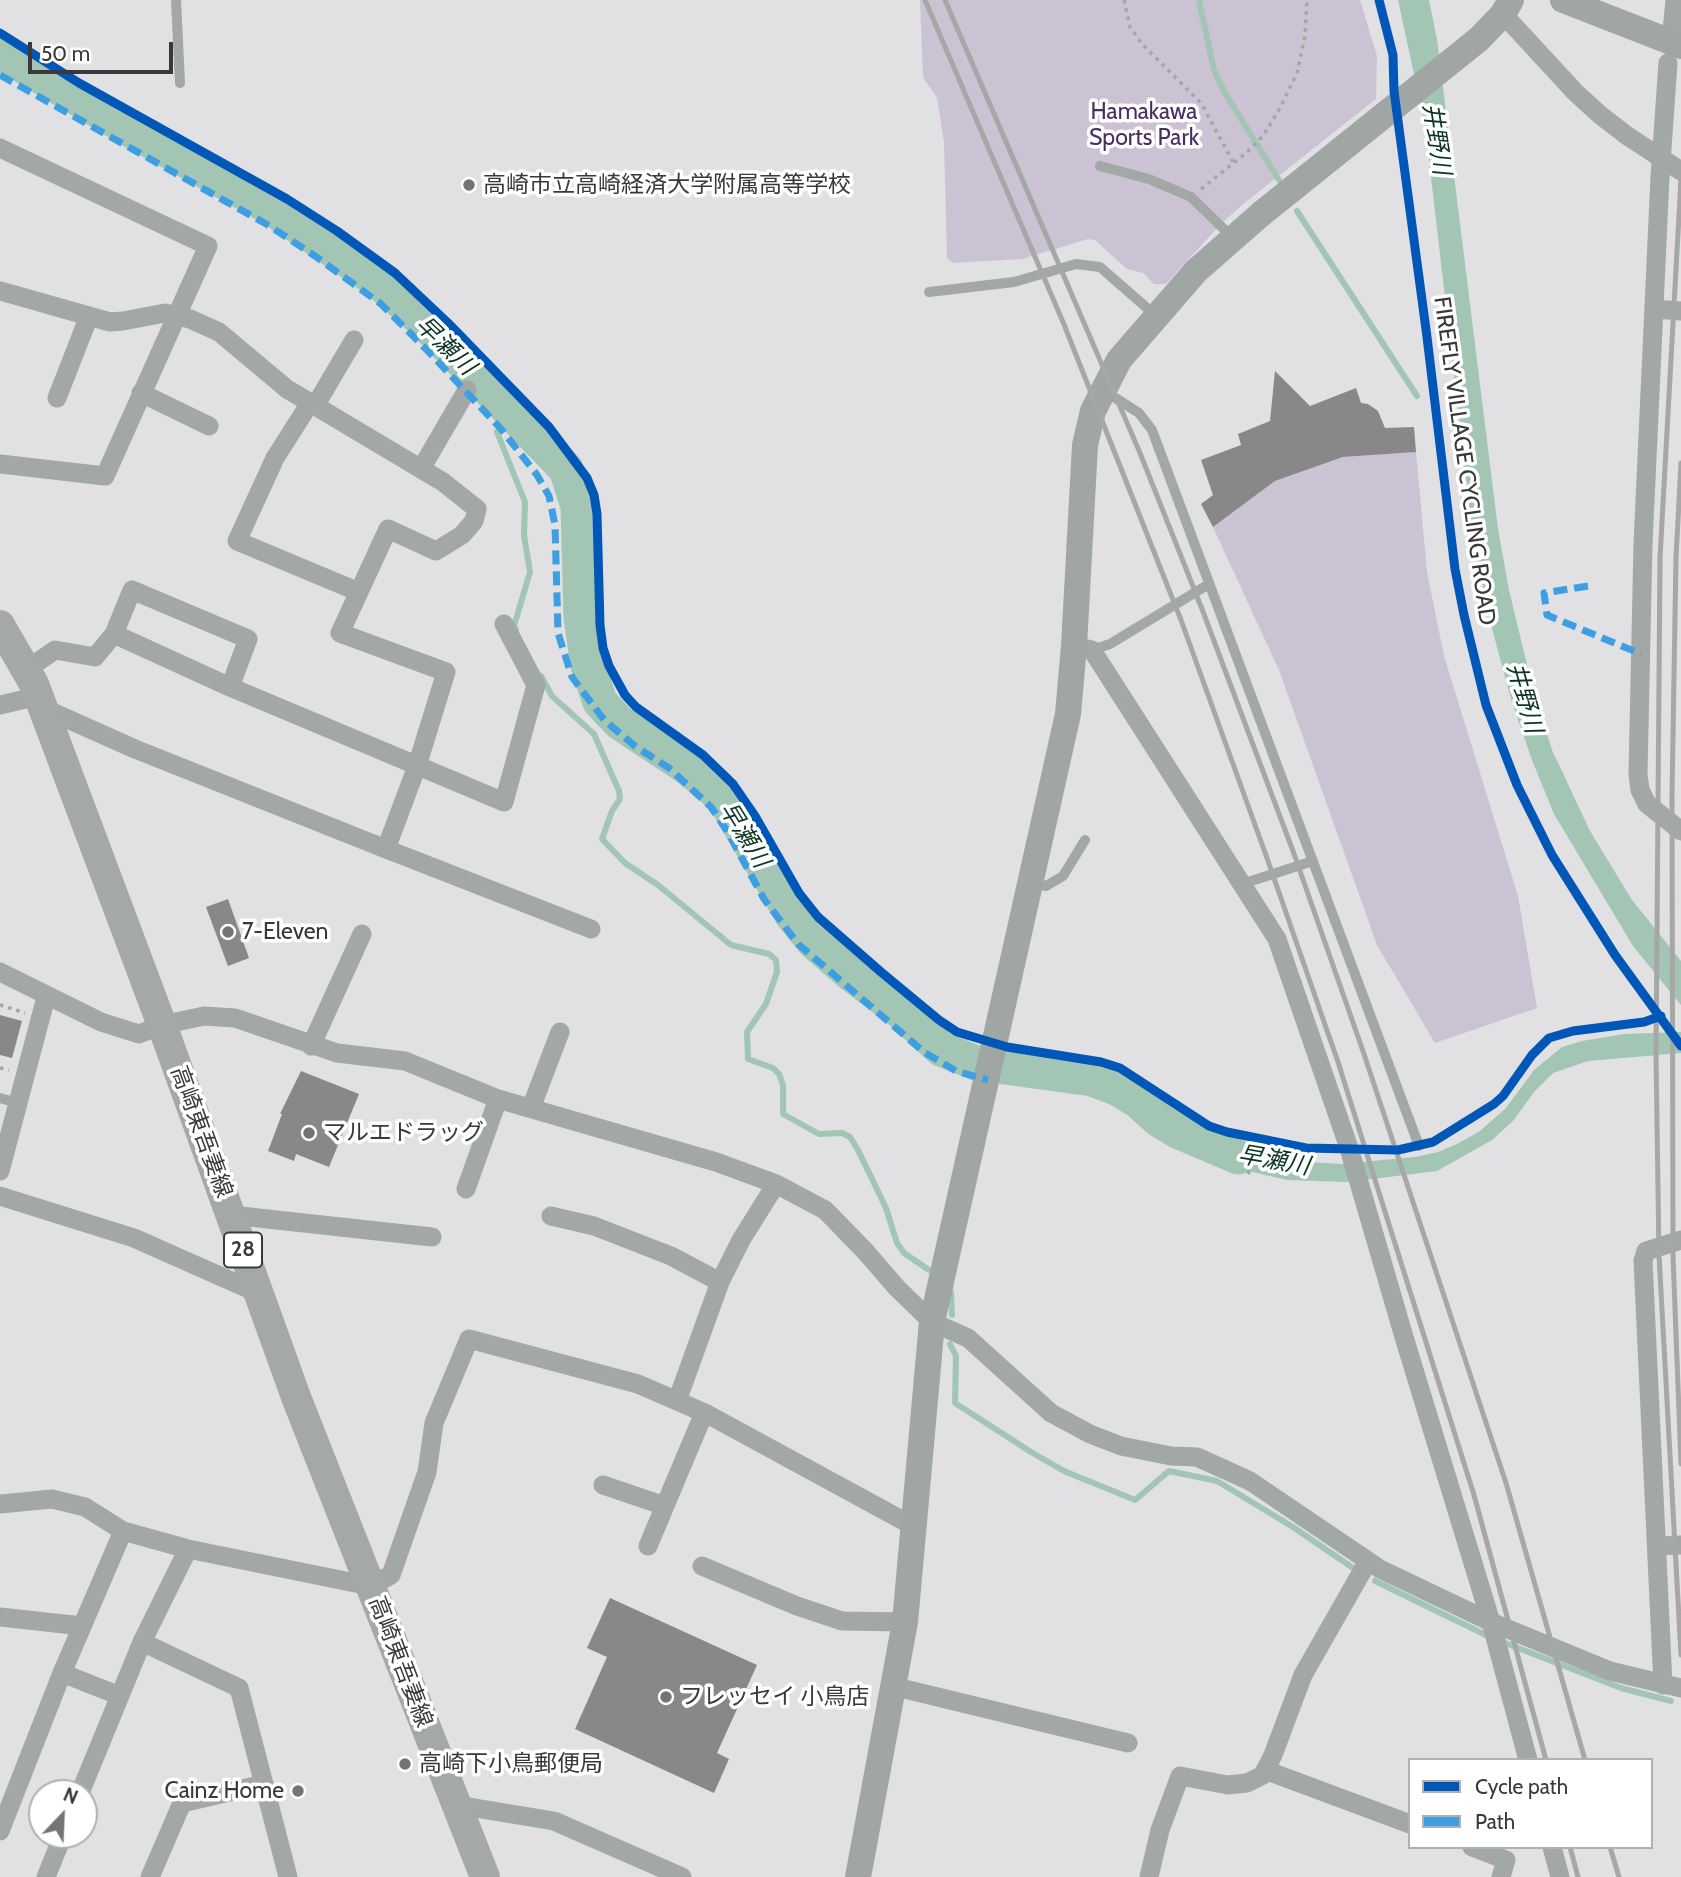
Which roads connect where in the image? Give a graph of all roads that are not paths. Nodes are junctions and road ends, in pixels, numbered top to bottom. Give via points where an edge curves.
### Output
1 (176, 0) edge
2 (1563, 0) edge
3 (1675, 0) edge
4 (1507, 7) edge
5 (1674, 51) edge
6 (180, 83) dead end
7 (0, 148) edge
8 (1661, 158) junction
9 (1100, 166) dead end
10 (1681, 171) edge
11 (1233, 237) junction
12 (0, 291) edge
13 (929, 292) dead end
14 (1654, 309) junction
15 (1681, 311) edge
16 (177, 315) junction
17 (89, 316) junction
18 (1155, 316) junction
19 (354, 340) dead end
20 (467, 390) dead end
21 (1102, 390) junction
22 (141, 393) junction
23 (57, 398) dead end
24 (312, 404) junction
25 (209, 426) dead end
26 (0, 464) edge
27 (421, 469) junction
28 (1209, 584) junction
29 (359, 593) junction
30 (504, 624) dead end
31 (0, 625) edge
32 (114, 634) junction
33 (1083, 648) junction
34 (230, 687) junction
35 (36, 691) junction
36 (0, 705) edge
37 (417, 766) junction
38 (1681, 831) edge
39 (1086, 840) dead end
40 (386, 849) junction
41 (1313, 861) junction
42 (1031, 883) junction
43 (1242, 884) junction
44 (591, 929) dead end
45 (362, 934) dead end
46 (0, 972) edge
47 (46, 997) junction
48 (162, 1025) junction
49 (560, 1032) dead end
50 (311, 1046) junction
51 (498, 1098) junction
52 (9, 1100) edge
53 (531, 1108) junction
54 (1419, 1146) dead end
55 (0, 1171) edge
56 (776, 1184) junction
57 (466, 1189) dead end
58 (0, 1196) edge
59 (230, 1215) junction
60 (551, 1216) dead end
61 (432, 1237) dead end
62 (1681, 1240) edge
63 (720, 1282) junction
64 (258, 1293) junction
65 (932, 1322) junction
66 (677, 1401) junction
67 (704, 1413) junction
68 (603, 1485) dead end
69 (0, 1504) edge
70 (665, 1506) junction
71 (913, 1526) junction
72 (123, 1531) junction
73 (1681, 1545) edge
74 (649, 1546) dead end
75 (1657, 1546) junction
76 (188, 1549) junction
77 (1368, 1562) junction
78 (702, 1566) dead end
79 (370, 1586) junction
80 (0, 1617) edge
81 (905, 1622) junction
82 (1491, 1622) junction
83 (82, 1626) junction
84 (142, 1642) junction
85 (62, 1673) junction
86 (892, 1686) junction
87 (1672, 1686) edge
88 (120, 1696) junction
89 (1128, 1743) dead end
90 (1527, 1758) edge
91 (1265, 1770) junction
92 (86, 1779) edge
93 (264, 1784) junction
94 (457, 1805) junction
95 (1408, 1823) edge
96 (0, 1830) edge
97 (57, 1849) edge
98 (1477, 1849) edge
99 (1553, 1849) edge
100 (46, 1877) edge
101 (150, 1877) edge
102 (288, 1877) edge
103 (485, 1877) edge
104 (682, 1877) edge
105 (858, 1877) edge
106 (1149, 1877) edge
107 (1501, 1877) edge
108 (1560, 1877) edge

1 - 6 lane
2 - 5 street
3 - 5 street
4 - 8 street via 1574,92
4 - 11 street via 1492,28 1457,58
5 - 8 street
7 - 16 street via 208,246
8 - 10 street
8 - 14 street
9 - 11 lane via 1191,197
11 - 18 street
12 - 17 street
13 - 18 lane via 1014,282 1076,264 1100,267
14 - 15 street
14 - 38 street via 1638,774 1647,804
16 - 17 street via 123,321
16 - 22 street
16 - 24 street via 219,332
17 - 23 street
18 - 21 street via 1119,360
19 - 24 street
20 - 27 street
21 - 28 lane via 1139,413 1152,430
21 - 33 street via 1085,445
22 - 25 street
22 - 26 street via 105,476
24 - 27 street
24 - 29 street via 275,458 237,541
27 - 29 street via 469,501 477,509 474,521 462,536 436,551 388,528
28 - 33 lane via 1110,644
28 - 41 lane
29 - 37 street via 340,633 446,672
30 - 37 street via 536,685 504,802
31 - 35 main road, 高崎東吾妻線 / 28
32 - 34 street
32 - 34 street via 132,590 248,639
32 - 35 street via 95,657 55,650
33 - 42 street
33 - 43 street
34 - 37 street
35 - 36 street
35 - 40 street via 135,749
35 - 48 main road, 高崎東吾妻線 / 28
37 - 40 street
39 - 42 lane via 1063,876 1046,886
40 - 44 street
41 - 43 lane
41 - 54 lane
42 - 65 street
43 - 82 street via 1277,939 1351,1156
45 - 50 street
46 - 47 street
47 - 48 street via 101,1023 139,1034
47 - 52 street
48 - 50 street via 204,1016 235,1018
48 - 59 main road, 高崎東吾妻線 / 28
49 - 53 street
50 - 51 street via 337,1054 405,1061
51 - 53 street
51 - 57 street
52 - 55 street
53 - 56 street
56 - 63 street
56 - 65 street via 825,1210
58 - 64 street via 134,1238
59 - 61 street
59 - 64 main road, 高崎東吾妻線 / 28
60 - 63 street via 594,1226 671,1256
62 - 75 street via 1646,1251 1643,1261
63 - 66 street
64 - 79 main road, 高崎東吾妻線 / 28
65 - 71 street
65 - 77 street via 968,1338 1051,1413 1121,1446 1171,1457 1196,1457 1250,1481
66 - 67 street
66 - 79 street via 638,1384 469,1339 434,1423 426,1472 391,1575
67 - 70 street
67 - 71 street
68 - 70 street
69 - 72 street via 52,1499 85,1507
70 - 74 street
71 - 81 street
72 - 76 street
72 - 83 street
73 - 75 street
75 - 87 street
76 - 79 street
76 - 84 street
77 - 82 street
77 - 91 street via 1303,1675
78 - 81 street via 842,1621
79 - 94 main road, 高崎東吾妻線 / 28
80 - 83 street
81 - 86 street
82 - 87 street via 1610,1671
82 - 90 street
83 - 85 street
84 - 88 street
84 - 93 street via 239,1688
85 - 88 street
85 - 96 street
86 - 89 street
86 - 105 street
88 - 92 street
91 - 95 street
91 - 106 street via 1247,1783 1228,1785 1180,1776
93 - 101 street via 182,1803
93 - 102 street
94 - 103 main road, 高崎東吾妻線 / 28
94 - 104 street via 554,1821
97 - 100 street
98 - 107 street via 1506,1860
99 - 108 street

